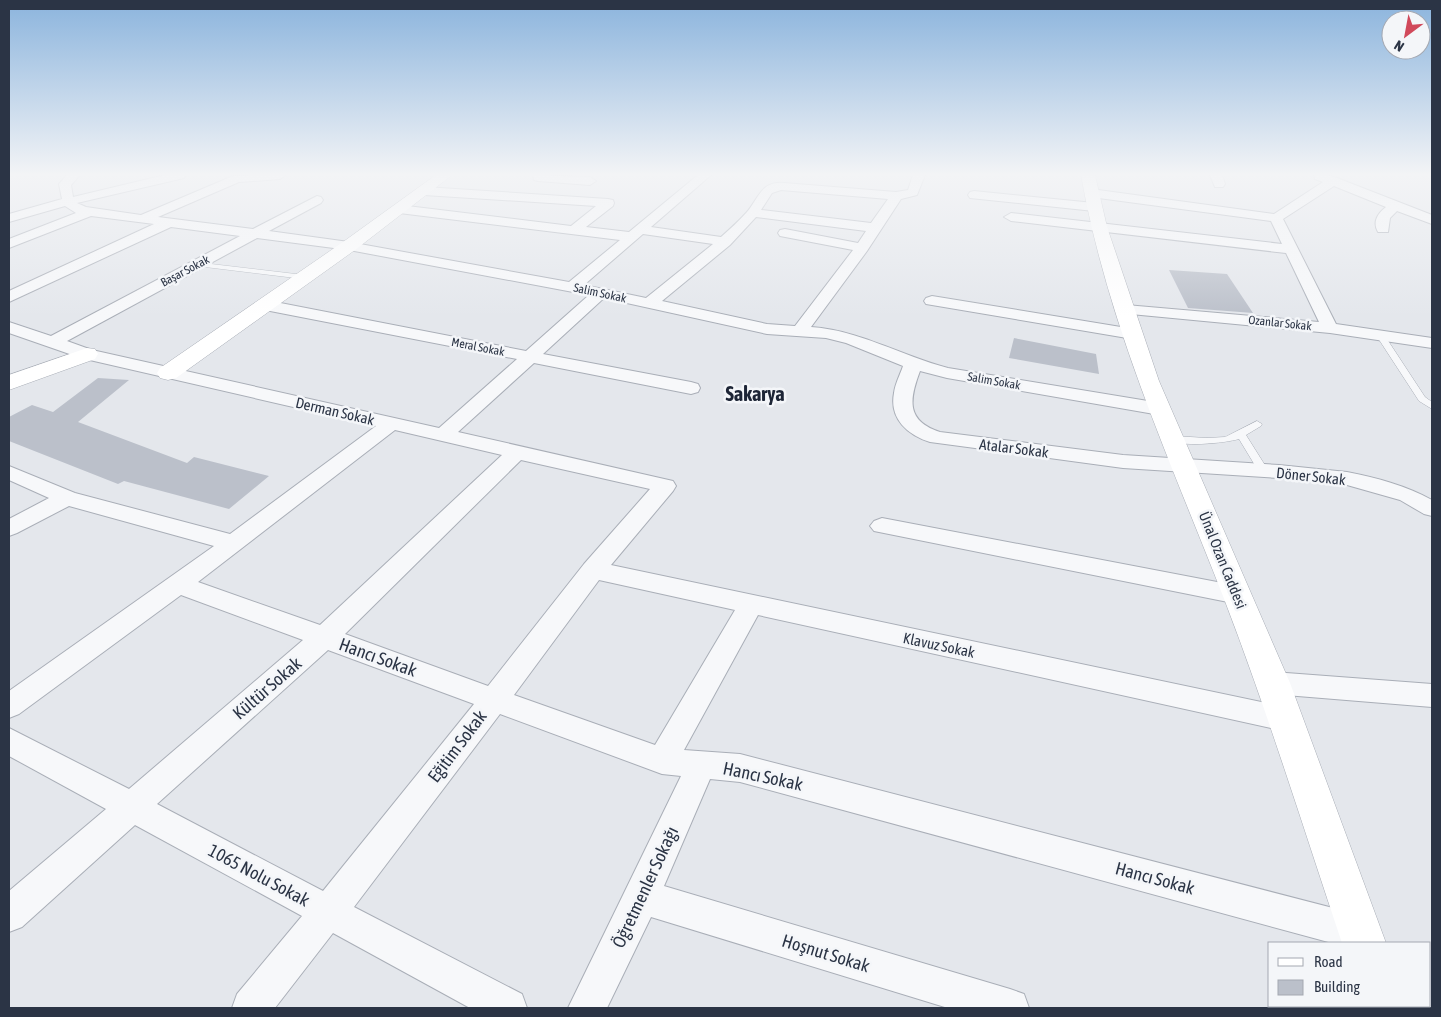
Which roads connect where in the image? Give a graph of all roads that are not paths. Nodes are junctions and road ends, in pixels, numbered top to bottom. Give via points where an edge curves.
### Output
1 (64, 222) edge
2 (168, 222) edge
3 (173, 222) edge
4 (274, 222) edge
5 (382, 222) edge
6 (508, 222) edge
7 (583, 222) edge
8 (650, 222) edge
9 (744, 222) edge
10 (830, 222) edge
11 (879, 222) edge
12 (1100, 222) edge
13 (1184, 222) edge
14 (1278, 222) edge
15 (1381, 222) edge
16 (875, 228) junction
17 (1383, 229) dead end
18 (574, 230) junction
19 (255, 233) junction
20 (637, 234) junction
21 (785, 234) dead end
22 (725, 242) junction
23 (9, 244) edge
24 (349, 246) junction
25 (862, 248) junction
26 (1291, 249) junction
27 (197, 264) junction
28 (304, 277) junction
29 (573, 287) junction
30 (601, 292) junction
31 (9, 297) edge
32 (932, 302) dead end
33 (650, 303) junction
34 (265, 305) junction
35 (1129, 322) junction
36 (9, 327) edge
37 (1330, 328) junction
38 (799, 332) junction
39 (1380, 334) junction
40 (53, 342) junction
41 (1432, 343) edge
42 (87, 354) junction
43 (530, 357) junction
44 (914, 364) junction
45 (168, 373) junction
46 (9, 383) edge
47 (691, 388) dead end
48 (1432, 406) edge
49 (1160, 409) junction
50 (391, 424) junction
51 (1257, 424) dead end
52 (443, 435) junction
53 (1242, 436) junction
54 (1173, 440) junction
55 (516, 452) junction
56 (1185, 467) junction
57 (1263, 470) junction
58 (9, 472) edge
59 (664, 486) joint
60 (67, 498) junction
61 (1432, 509) edge
62 (882, 526) dead end
63 (9, 528) edge
64 (234, 543) junction
65 (593, 570) junction
66 (178, 584) junction
67 (1238, 595) junction
68 (751, 604) junction
69 (325, 637) junction
70 (1273, 684) junction
71 (1432, 696) edge
72 (493, 699) junction
73 (9, 706) edge
74 (1285, 719) junction
75 (9, 741) edge
76 (662, 761) junction
77 (701, 765) junction
78 (132, 808) junction
79 (642, 897) junction
80 (329, 912) junction
81 (9, 914) edge
82 (1362, 938) edge
83 (251, 1008) edge
84 (508, 1008) edge
85 (587, 1008) edge
86 (1010, 1008) edge

1 - 23 street
2 - 31 street
3 - 19 street, Salim Sokak
4 - 19 street, Başar Sokak
5 - 24 main road
6 - 18 street
7 - 18 street
8 - 20 street
9 - 22 street
10 - 16 street
11 - 16 street
12 - 35 main road, Ünal Ozan Caddesi
13 - 26 street
14 - 26 street
15 - 17 street
16 - 25 street
18 - 20 street
19 - 24 street, Salim Sokak
19 - 27 street, Başar Sokak
20 - 22 street
20 - 29 street
21 - 25 street
22 - 33 street
24 - 28 main road
24 - 29 street, Salim Sokak
25 - 38 street
26 - 37 street
27 - 28 lane
27 - 40 street, Başar Sokak
28 - 34 main road
29 - 30 street, Salim Sokak
30 - 33 street, Salim Sokak
30 - 43 street
32 - 35 street, Ozanlar Sokak
33 - 38 street, Salim Sokak via 766,329
34 - 43 street, Meral Sokak
34 - 45 main road
35 - 37 street, Ozanlar Sokak
35 - 49 main road, Ünal Ozan Caddesi
36 - 40 street, Derman Sokak
37 - 39 street, Ozanlar Sokak
38 - 44 street, Salim Sokak via 826,333 852,339
39 - 41 street, Ozanlar Sokak
39 - 48 lane via 1422,399
40 - 42 street, Derman Sokak
42 - 45 street, Derman Sokak
42 - 46 main road
43 - 47 street, Meral Sokak
43 - 52 street
44 - 49 street, Salim Sokak via 947,373
44 - 56 street, Atalar Sokak via 903,393 906,415 920,433 1001,447
45 - 50 street, Derman Sokak
49 - 54 main road, Ünal Ozan Caddesi
50 - 52 street, Derman Sokak
50 - 64 street
51 - 53 lane
52 - 55 street, Derman Sokak
53 - 54 lane via 1221,442
53 - 57 lane
54 - 56 main road, Ünal Ozan Caddesi
55 - 59 street, Derman Sokak
55 - 69 street, Kültür Sokak
56 - 57 street, Döner Sokak
56 - 67 main road, Ünal Ozan Caddesi
57 - 61 street, Döner Sokak via 1383,486 1400,491
58 - 60 street
59 - 65 street, Eğitim Sokak
60 - 63 street
60 - 64 street
62 - 67 street
64 - 66 street
65 - 68 street, Klavuz Sokak
65 - 72 street, Eğitim Sokak
66 - 69 street, Hancı Sokak
66 - 73 street
67 - 70 main road, Ünal Ozan Caddesi
68 - 74 street, Klavuz Sokak
68 - 76 street
69 - 72 street, Hancı Sokak
69 - 78 street, Kültür Sokak
70 - 71 street
70 - 74 main road, Ünal Ozan Caddesi
72 - 76 street, Hancı Sokak
72 - 80 street, Eğitim Sokak
74 - 82 main road, Ünal Ozan Caddesi
75 - 78 street, 1065 Nolu Sokak
76 - 77 street, Hancı Sokak
77 - 79 street, Öğretmenler Sokağı
77 - 82 street, Hancı Sokak via 740,768
78 - 80 street, 1065 Nolu Sokak
78 - 81 street, Kültür Sokak
79 - 85 street, Öğretmenler Sokağı
79 - 86 street, Hoşnut Sokak
80 - 83 street, Eğitim Sokak
80 - 84 street, 1065 Nolu Sokak

